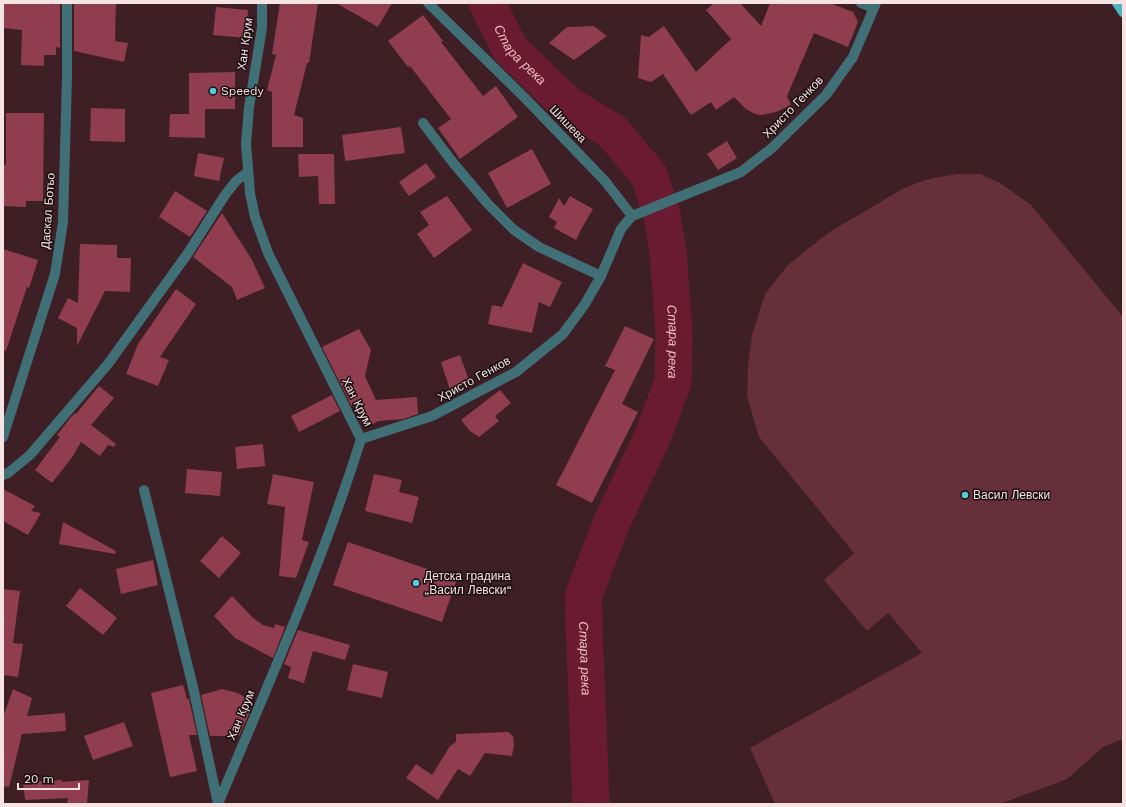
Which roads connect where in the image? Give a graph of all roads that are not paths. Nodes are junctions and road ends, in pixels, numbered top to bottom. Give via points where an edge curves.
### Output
1 (66, 3) edge
2 (262, 3) edge
3 (428, 3) edge
4 (861, 3) edge
5 (1117, 3) edge
6 (875, 6) edge
7 (1123, 12) edge
8 (423, 123) dead end
9 (248, 172) junction
10 (632, 216) junction
11 (601, 276) junction
12 (3, 436) edge
13 (361, 439) junction
14 (3, 475) edge
15 (144, 490) dead end
16 (218, 804) edge

1 - 12 street, Даскал Ботьо via 67,77 62,229 55,274
2 - 9 street, Хан Крум via 262,28 249,107 246,144
3 - 10 street, Шишева via 605,181
4 - 6 street
5 - 7 main road
6 - 10 street, Христо Генков via 853,57 826,95 772,148 741,172
8 - 11 street via 488,204 514,230 539,247
9 - 13 street, Хан Крум via 255,217 268,253
9 - 14 street via 236,181 225,195 188,253 108,364 30,455
10 - 11 street, Христо Генков via 621,229
11 - 13 street, Христо Генков via 563,334 516,372 432,416
13 - 16 street, Хан Крум via 351,473 308,587
15 - 16 street via 193,687

